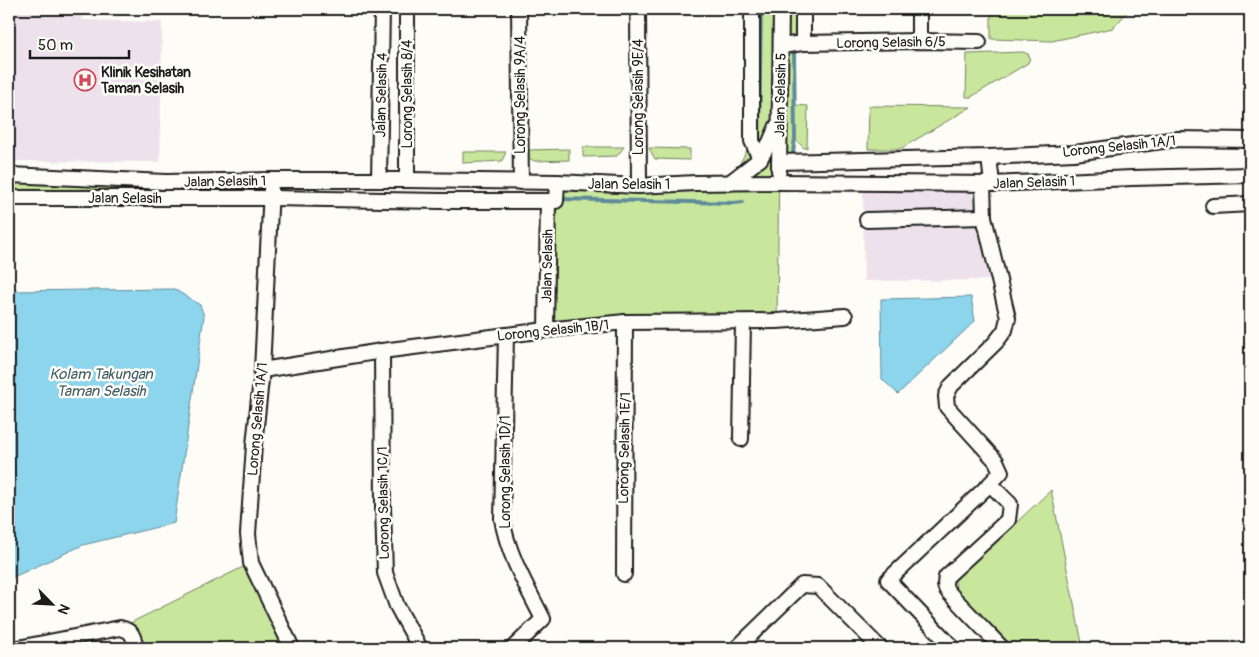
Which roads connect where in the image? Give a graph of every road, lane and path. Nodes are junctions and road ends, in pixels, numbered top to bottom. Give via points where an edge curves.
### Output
1 (382, 9) edge
2 (407, 9) edge
3 (519, 9) edge
4 (638, 9) edge
5 (752, 9) edge
6 (781, 9) edge
7 (803, 9) edge
8 (919, 9) edge
9 (919, 41) junction
10 (979, 42) dead end
11 (803, 43) junction
12 (781, 46) junction
13 (780, 115) junction
14 (1250, 140) edge
15 (989, 157) junction
16 (760, 159) junction
17 (779, 162) junction
18 (9, 175) edge
19 (1250, 175) edge
20 (272, 180) junction
21 (380, 180) junction
22 (408, 180) junction
23 (520, 182) junction
24 (557, 182) junction
25 (779, 182) junction
26 (729, 183) junction
27 (987, 184) junction
28 (639, 186) junction
29 (9, 198) edge
30 (271, 198) junction
31 (548, 201) junction
32 (1250, 204) edge
33 (1213, 206) dead end
34 (984, 217) junction
35 (867, 220) dead end
36 (845, 316) dead end
37 (625, 322) junction
38 (742, 322) junction
39 (546, 330) junction
40 (506, 335) junction
41 (382, 351) junction
42 (262, 370) junction
43 (741, 440) dead end
44 (990, 484) junction
45 (624, 574) dead end
46 (18, 648) edge
47 (136, 648) edge
48 (292, 648) edge
49 (420, 648) edge
50 (513, 648) edge
51 (737, 648) edge
52 (880, 648) edge
53 (953, 648) edge
54 (1002, 648) edge

1 - 21 street, Jalan Selasih 4
2 - 22 street, Lorong Selasih 8/4
3 - 23 street, Lorong Selasih 9A/4
4 - 28 street, Lorong Selasih 9E/4
5 - 16 street via 752,142
6 - 12 street, Jalan Selasih 5
7 - 11 street
8 - 9 street
9 - 10 street, Lorong Selasih 6/5
9 - 11 street, Lorong Selasih 6/5
11 - 12 street, Lorong Selasih 6/5
12 - 13 street, Jalan Selasih 5
13 - 16 street
13 - 17 street, Jalan Selasih 5
14 - 15 street, Lorong Selasih 1A/1 via 1177,139 1074,152
15 - 17 street, Lorong Selasih 1A/1
15 - 27 street
16 - 26 street
17 - 25 street, Jalan Selasih 5
18 - 20 street, Jalan Selasih 1 via 159,182
19 - 27 street, Jalan Selasih 1
20 - 21 street, Jalan Selasih 1
20 - 30 street, Lorong Selasih 1A/1
21 - 22 street, Jalan Selasih 1
22 - 23 street, Jalan Selasih 1
23 - 24 street, Jalan Selasih 1
24 - 28 street, Jalan Selasih 1
24 - 31 street via 556,201
25 - 26 street, Jalan Selasih 1
25 - 27 street, Jalan Selasih 1
26 - 28 street, Jalan Selasih 1
27 - 34 street
29 - 30 street, Jalan Selasih
30 - 31 street, Jalan Selasih
30 - 42 street, Lorong Selasih 1A/1
31 - 39 street, Jalan Selasih
32 - 33 street
34 - 35 street
34 - 44 street via 1008,318 1005,330 996,342 951,386 946,396 947,407 996,461 1001,472
36 - 38 street, Lorong Selasih 1B/1
37 - 38 street, Lorong Selasih 1B/1
37 - 39 street, Lorong Selasih 1B/1
37 - 45 street, Lorong Selasih 1E/1
38 - 43 street
39 - 40 street, Lorong Selasih 1B/1
40 - 41 street, Lorong Selasih 1B/1
40 - 50 street, Lorong Selasih 1D/1 via 502,519 511,553 543,619
41 - 42 street, Lorong Selasih 1B/1
41 - 49 street, Lorong Selasih 1C/1 via 385,573 397,606
42 - 48 street, Lorong Selasih 1A/1 via 248,534 252,563
44 - 53 street via 888,580
44 - 54 street via 1010,504 1008,520 944,583 945,589
46 - 47 street via 120,628 132,634
51 - 52 street via 802,585 818,586

